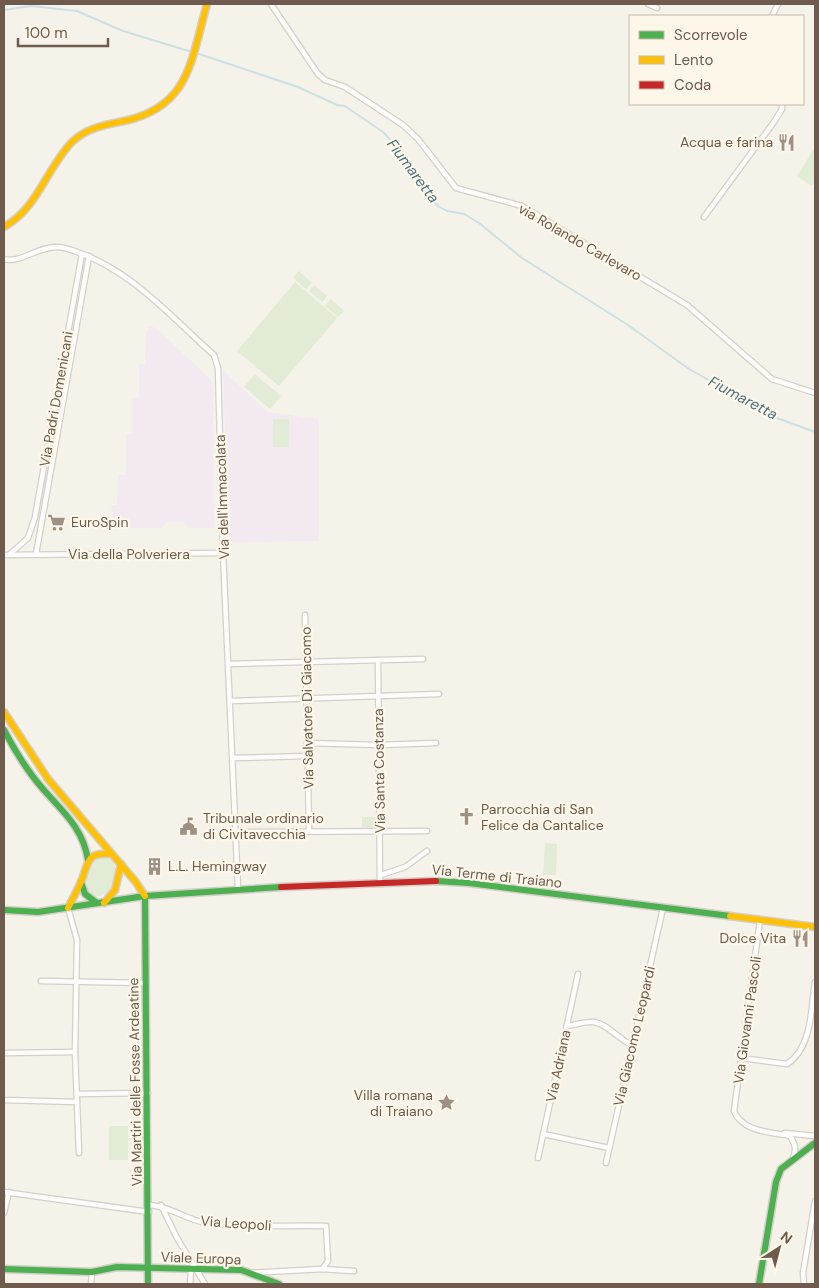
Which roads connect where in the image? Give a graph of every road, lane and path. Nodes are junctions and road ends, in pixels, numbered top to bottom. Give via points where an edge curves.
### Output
1 (207, 4) edge
2 (270, 4) edge
3 (648, 4) edge
4 (657, 8) dead end
5 (782, 105) edge
6 (704, 217) dead end
7 (4, 227) edge
8 (82, 254) junction
9 (89, 256) junction
10 (4, 259) edge
11 (815, 393) edge
12 (25, 542) junction
13 (37, 545) junction
14 (223, 553) junction
15 (10, 554) junction
16 (29, 554) junction
17 (36, 554) junction
18 (4, 555) edge
19 (306, 615) dead end
20 (423, 659) dead end
21 (378, 660) junction
22 (306, 662) junction
23 (229, 664) junction
24 (439, 694) dead end
25 (378, 696) junction
26 (306, 699) junction
27 (230, 701) junction
28 (4, 712) edge
29 (4, 730) edge
30 (307, 743) junction
31 (436, 743) dead end
32 (379, 745) junction
33 (307, 756) junction
34 (233, 758) junction
35 (381, 830) junction
36 (309, 831) junction
37 (427, 831) dead end
38 (236, 832) junction
39 (427, 851) dead end
40 (112, 855) junction
41 (88, 860) junction
42 (121, 864) junction
43 (381, 875) junction
44 (82, 882) junction
45 (380, 883) junction
46 (238, 889) junction
47 (145, 896) junction
48 (101, 903) junction
49 (68, 908) junction
50 (663, 908) junction
51 (4, 910) edge
52 (760, 920) junction
53 (815, 927) edge
54 (578, 974) dead end
55 (41, 982) dead end
56 (76, 982) junction
57 (815, 982) edge
58 (146, 983) junction
59 (567, 1026) junction
60 (632, 1045) junction
61 (75, 1052) junction
62 (4, 1053) edge
63 (742, 1058) junction
64 (148, 1093) junction
65 (77, 1094) junction
66 (4, 1100) edge
67 (77, 1102) junction
68 (543, 1134) junction
69 (778, 1134) junction
70 (815, 1136) edge
71 (815, 1142) edge
72 (610, 1148) junction
73 (79, 1153) dead end
74 (538, 1158) dead end
75 (792, 1160) junction
76 (606, 1163) dead end
77 (7, 1192) edge
78 (815, 1201) edge
79 (161, 1206) junction
80 (149, 1209) junction
81 (4, 1213) edge
82 (4, 1269) edge
83 (150, 1269) junction
84 (322, 1269) junction
85 (193, 1270) junction
86 (354, 1271) dead end
87 (92, 1272) junction
88 (250, 1273) junction
89 (92, 1284) edge
90 (148, 1284) edge
91 (190, 1284) edge
92 (205, 1284) edge
93 (279, 1284) edge
94 (759, 1284) edge
95 (804, 1284) edge

1 - 7 street via 184,84 171,102 147,115 84,132 58,158 20,218
2 - 11 street, via Rolando Carlevaro via 318,74 345,87 403,125 456,188 522,206 687,304 772,379
3 - 4 street
5 - 6 street via 774,122
8 - 9 street, Via dell'Immacolata
8 - 10 street, Via dell'Immacolata via 60,246 39,248 10,261
8 - 12 street, Via Padri Domenicani via 35,517
9 - 13 street, Via Padri Domenicani
9 - 14 street, Via dell'Immacolata via 128,279 214,355 218,368
12 - 13 street
12 - 15 street, Via Padri Domenicani
12 - 16 street
13 - 17 street, Via Padri Domenicani
14 - 17 street, Via della Polveriera
14 - 23 street, Via dell'Immacolata
15 - 16 street
15 - 18 street
16 - 17 street, Via della Polveriera
19 - 22 street, Via Salvatore Di Giacomo
20 - 21 street
21 - 22 street
21 - 25 street, Via Santa Costanza
22 - 23 street
22 - 26 street, Via Salvatore Di Giacomo
23 - 27 street, Via dell'Immacolata
24 - 25 street
25 - 26 street
25 - 32 street, Via Santa Costanza
26 - 27 street
26 - 30 street, Via Salvatore Di Giacomo
27 - 34 street, Via dell'Immacolata
28 - 40 street via 34,763
29 - 41 street via 31,774 84,836
30 - 32 street
30 - 33 street, Via Salvatore Di Giacomo
31 - 32 street
32 - 35 street, Via Santa Costanza
33 - 34 street
33 - 36 street, Via Salvatore Di Giacomo
34 - 38 street, Via dell'Immacolata
35 - 36 street
35 - 37 street
35 - 43 street, Via Santa Costanza
36 - 38 street
38 - 46 street, Via dell'Immacolata
39 - 43 street, Via Terme di Traiano via 405,868
40 - 41 street via 98,853
40 - 42 street
41 - 44 street
42 - 47 street
42 - 48 street via 115,890
43 - 45 street, Via Santa Costanza
44 - 48 street via 85,894
44 - 49 street
45 - 46 street, Via Terme di Traiano
45 - 50 street, Via Terme di Traiano via 454,882
46 - 47 street, Via Terme di Traiano
47 - 48 street, Via Terme di Traiano
47 - 58 street, Via Martiri delle Fosse Ardeatine
48 - 49 street, Via Terme di Traiano
49 - 51 street via 38,912
49 - 56 street via 77,940
50 - 52 street, Via Terme di Traiano
50 - 60 street, Via Giacomo Leopardi
52 - 53 street, Via Terme di Traiano
52 - 63 street, Via Giovanni Pascoli
54 - 59 street, Via Adriana
55 - 56 street
56 - 58 street
56 - 61 street
57 - 63 street via 803,1048 796,1059 787,1064
58 - 64 street, Via Martiri delle Fosse Ardeatine
59 - 60 street via 594,1022
59 - 68 street, Via Adriana
60 - 72 street, Via Giacomo Leopardi
61 - 62 street
61 - 65 street
63 - 69 street, Via Giovanni Pascoli via 734,1111 737,1119 753,1128
64 - 65 street
64 - 80 street, Via Martiri delle Fosse Ardeatine
65 - 67 street
66 - 67 street
67 - 73 street
68 - 72 street
68 - 74 street, Via Adriana
69 - 70 street via 790,1132
69 - 75 street via 790,1136 795,1143 796,1152
71 - 75 street
72 - 76 street, Via Giacomo Leopardi
75 - 94 street via 781,1169 776,1182
77 - 80 street, Via Leopoli
77 - 81 street
78 - 95 street
79 - 80 street, Via Leopoli
79 - 84 street, Via Leopoli via 194,1220 237,1226 326,1226 328,1261
79 - 85 street
80 - 83 street, Via Martiri delle Fosse Ardeatine
82 - 87 street, Viale Europa
83 - 85 street, Viale Europa
83 - 87 street, Viale Europa via 117,1267
83 - 90 street, Via Martiri delle Fosse Ardeatine
84 - 86 street
84 - 88 street
85 - 88 street, Viale Europa via 241,1270
85 - 91 street
85 - 92 street
87 - 89 street
88 - 93 street, Viale Europa

